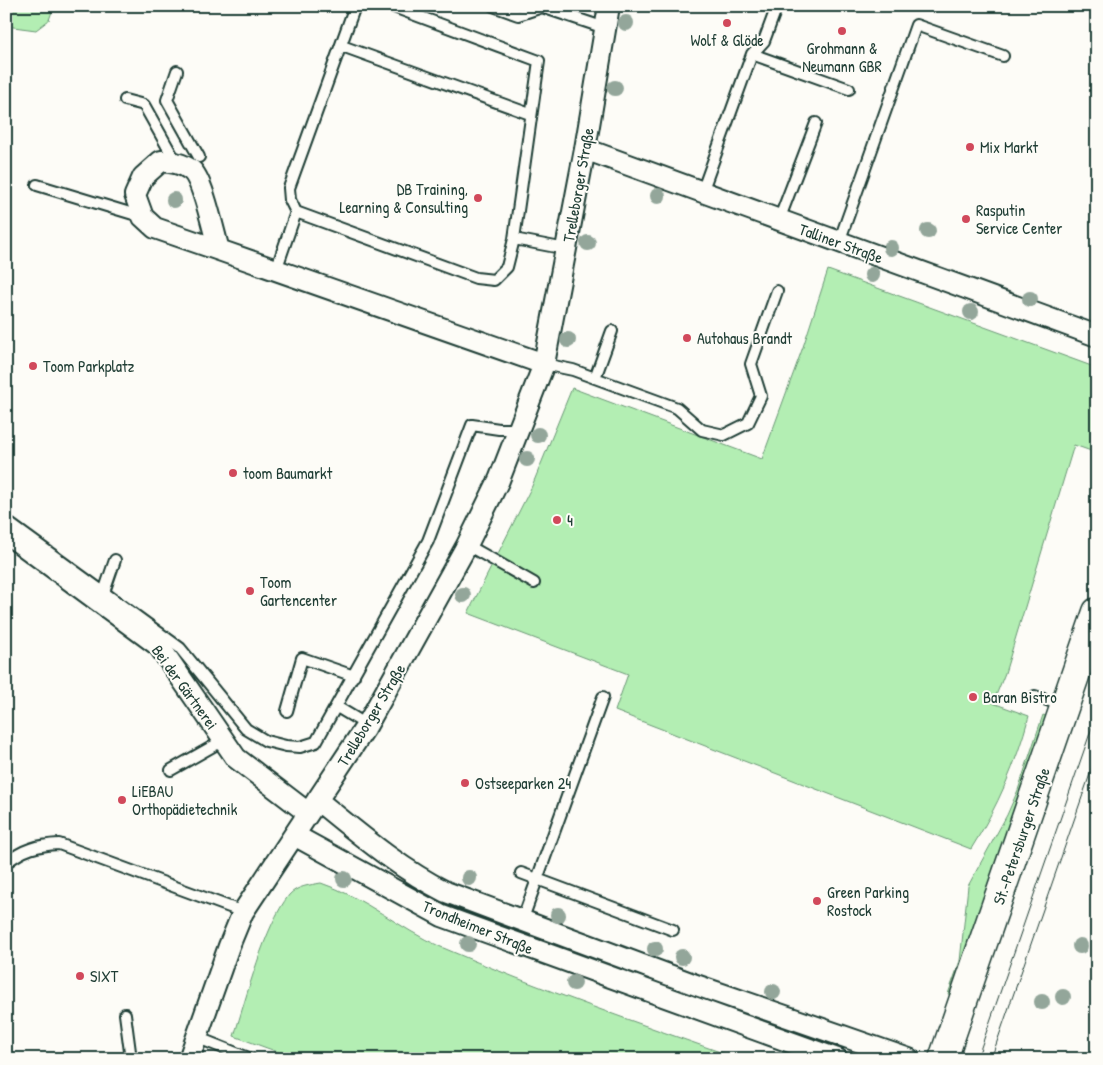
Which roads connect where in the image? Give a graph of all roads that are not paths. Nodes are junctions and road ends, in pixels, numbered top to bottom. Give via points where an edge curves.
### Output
1 (355, 6) edge
2 (391, 6) edge
3 (493, 6) edge
4 (609, 6) edge
5 (776, 6) edge
6 (605, 28) junction
7 (342, 46) junction
8 (752, 54) junction
9 (1003, 56) dead end
10 (178, 71) dead end
11 (849, 89) dead end
12 (125, 100) dead end
13 (530, 114) junction
14 (816, 123) dead end
15 (585, 149) junction
16 (199, 157) dead end
17 (176, 163) junction
18 (37, 185) dead end
19 (702, 192) junction
20 (296, 212) junction
21 (142, 217) junction
22 (779, 220) junction
23 (514, 239) junction
24 (839, 242) junction
25 (566, 249) junction
26 (219, 250) junction
27 (276, 270) junction
28 (776, 291) dead end
29 (612, 331) dead end
30 (1097, 336) edge
31 (544, 364) junction
32 (594, 378) junction
33 (518, 429) junction
34 (6, 521) edge
35 (6, 533) edge
36 (468, 545) junction
37 (115, 560) dead end
38 (534, 583) dead end
39 (104, 592) junction
40 (1097, 612) edge
41 (354, 676) junction
42 (1035, 696) dead end
43 (603, 697) dead end
44 (1065, 706) junction
45 (337, 707) junction
46 (287, 711) dead end
47 (367, 725) junction
48 (224, 740) junction
49 (171, 770) dead end
50 (312, 806) junction
51 (294, 835) junction
52 (6, 863) edge
53 (521, 873) dead end
54 (536, 879) junction
55 (243, 912) junction
56 (522, 921) junction
57 (673, 930) dead end
58 (651, 967) junction
59 (643, 988) junction
60 (125, 1014) dead end
61 (196, 1038) junction
62 (132, 1059) edge
63 (189, 1059) edge
64 (251, 1059) edge
65 (837, 1059) edge
66 (909, 1059) edge
67 (943, 1059) edge

1 - 7 lane
2 - 13 lane via 539,61
3 - 6 lane via 518,15 542,6
4 - 6 street, Trelleborger Straße
5 - 8 lane via 764,41
6 - 15 street, Trelleborger Straße
7 - 13 lane
7 - 20 lane via 289,188
8 - 11 lane
8 - 19 lane
9 - 24 lane via 916,25
10 - 16 lane via 167,100
12 - 17 lane via 144,105
13 - 23 lane
14 - 22 lane
15 - 19 street, Talliner Straße
15 - 25 street, Trelleborger Straße
17 - 21 street via 161,161 143,177 135,195
17 - 26 street via 192,170 202,189
18 - 21 lane
19 - 22 street, Talliner Straße
20 - 23 lane via 476,278 494,280 507,268
20 - 27 lane
21 - 26 street via 156,228
22 - 24 street, Talliner Straße
23 - 25 lane
24 - 30 street, Talliner Straße
25 - 31 street, Trelleborger Straße
26 - 27 street
27 - 31 street
28 - 32 lane via 751,364 761,396 748,423 724,435 702,430 677,408
29 - 32 lane
31 - 32 lane
31 - 33 street, Trelleborger Straße
33 - 36 street, Trelleborger Straße
33 - 41 lane via 472,425 428,541
34 - 39 lane
35 - 48 street, Bei der Gärtnerei via 159,646
36 - 38 lane
36 - 47 street, Trelleborger Straße
37 - 39 lane
39 - 45 lane via 180,648 246,729 266,741 300,747 316,742
40 - 44 main road, St.-Petersburger Straße
41 - 45 lane
41 - 46 lane via 302,658
42 - 44 lane
43 - 54 lane
44 - 67 main road, St.-Petersburger Straße
45 - 47 lane
47 - 50 street, Trelleborger Straße
48 - 49 lane
48 - 50 street, Bei der Gärtnerei via 236,758
50 - 51 street, Trelleborger Straße
50 - 56 street, Trondheimer Straße via 424,881
51 - 55 street, Trelleborger Straße
51 - 59 street, Trondheimer Straße via 442,916
52 - 55 lane via 36,845 59,844
53 - 54 lane
54 - 56 lane
54 - 57 lane
55 - 61 street, Trelleborger Straße
56 - 58 street, Trondheimer Straße
58 - 59 street
58 - 66 street, Trondheimer Straße
59 - 65 street, Trondheimer Straße
60 - 62 lane
61 - 63 street, Trelleborger Straße
61 - 64 lane

